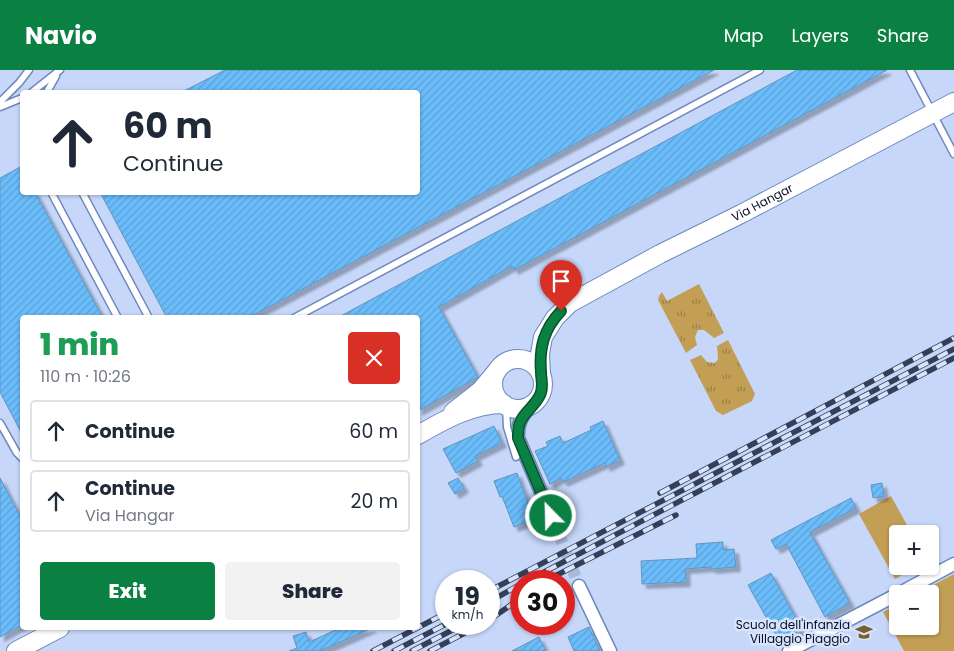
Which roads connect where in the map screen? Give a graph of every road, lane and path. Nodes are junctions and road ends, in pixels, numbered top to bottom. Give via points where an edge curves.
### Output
1 (29, 70) edge
2 (760, 70) edge
3 (910, 70) edge
4 (59, 71) edge
5 (35, 90) edge
6 (48, 90) edge
7 (20, 99) edge
8 (0, 102) edge
9 (954, 102) edge
10 (0, 106) edge
11 (932, 113) junction
12 (954, 154) edge
13 (53, 195) edge
14 (84, 195) edge
15 (570, 302) junction
16 (116, 315) edge
17 (147, 315) edge
18 (300, 315) edge
19 (518, 359) junction
20 (496, 372) junction
21 (541, 374) junction
22 (534, 403) junction
23 (505, 405) junction
24 (0, 423) edge
25 (438, 424) junction
26 (420, 434) edge
27 (20, 456) edge
28 (516, 457) dead end
29 (558, 532) tunnel mouth
30 (954, 564) edge
31 (915, 585) edge
32 (579, 586) tunnel mouth
33 (889, 599) edge
34 (56, 630) edge
35 (812, 646) edge
36 (16, 651) edge
37 (610, 651) edge
38 (789, 651) edge

1 - 8 lane
2 - 18 lane
3 - 11 lane
4 - 5 lane
4 - 6 lane
7 - 10 lane
9 - 11 street, Via Hangar
11 - 12 lane
11 - 15 street, Via Hangar
13 - 16 lane
14 - 17 lane
15 - 19 street, Via Hangar via 554,307 545,316
15 - 21 street, Via Hangar via 544,337 540,354
19 - 20 street via 507,362
19 - 21 street via 533,364
20 - 23 street via 495,392
20 - 25 street via 481,390
21 - 22 street via 542,391
22 - 23 street via 519,409
22 - 29 street via 522,417 518,438
23 - 25 street via 491,404 468,410
23 - 28 lane
24 - 27 lane
25 - 26 street
30 - 31 street
32 - 37 street
33 - 35 street
34 - 36 street
35 - 38 street

